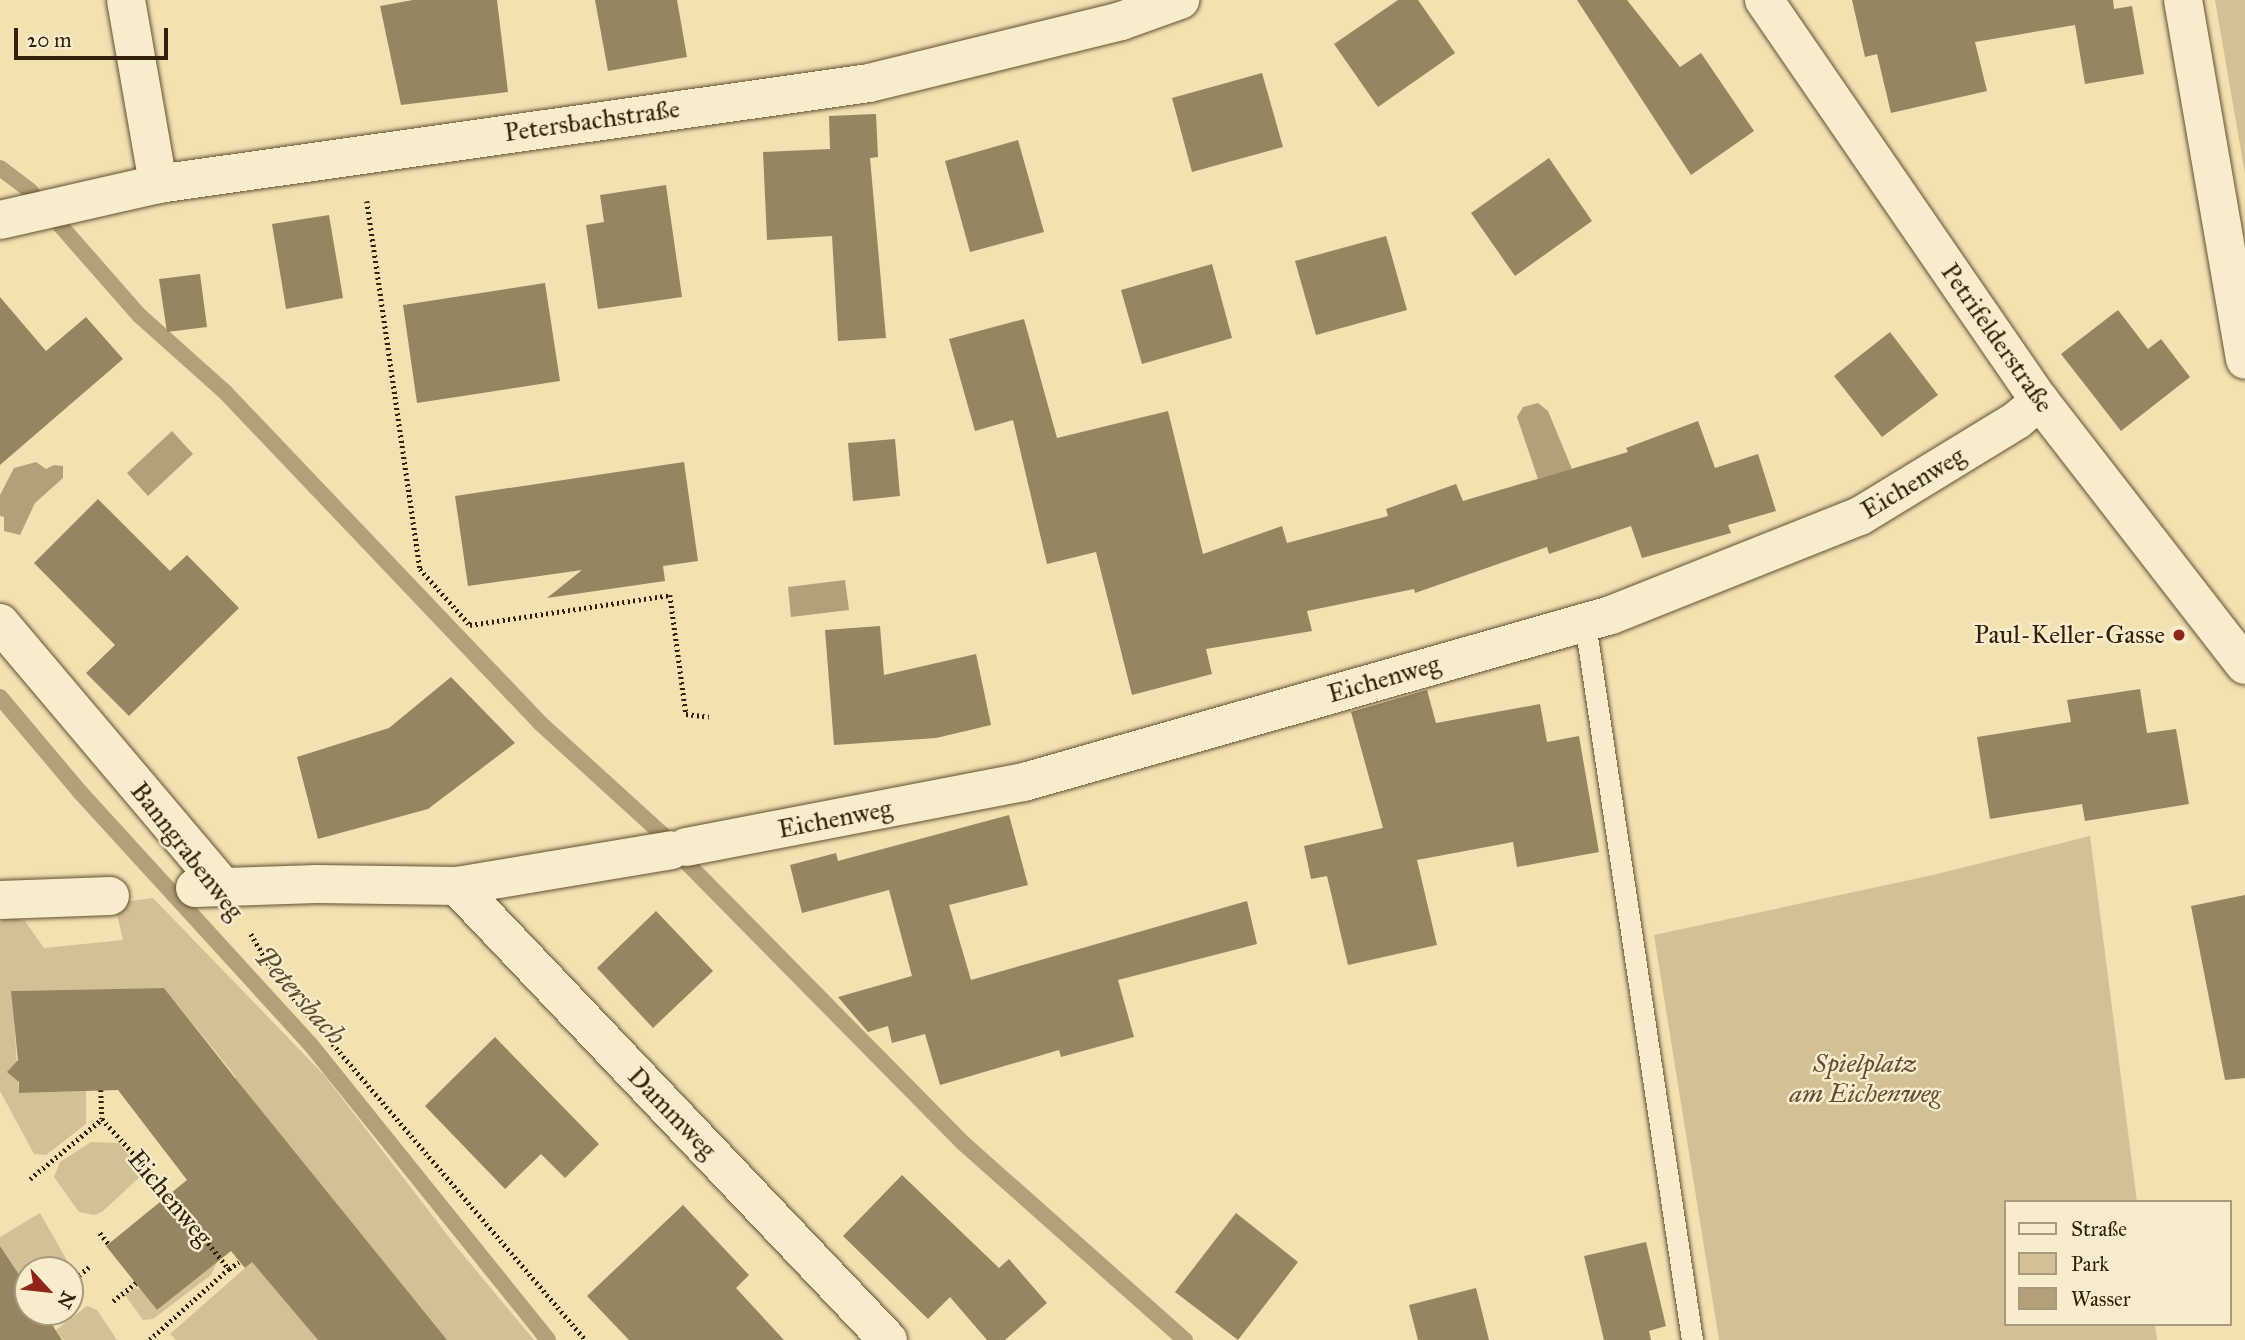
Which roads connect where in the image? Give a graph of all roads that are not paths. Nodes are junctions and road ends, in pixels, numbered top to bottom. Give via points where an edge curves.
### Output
1 (127, 0) edge
2 (1180, 0) edge
3 (1763, 0) edge
4 (2183, 0) edge
5 (159, 184) junction
6 (11, 219) edge
7 (2245, 360) edge
8 (2040, 401) junction
9 (0, 623) edge
10 (1584, 623) junction
11 (2245, 665) edge
12 (457, 886) junction
13 (209, 887) joint
14 (110, 896) dead end
15 (0, 900) edge
16 (888, 1340) edge
17 (1692, 1340) edge

1 - 5 street
2 - 5 street, Petersbachstraße via 1121,21 869,83
3 - 8 street, Petrifelderstraße
4 - 7 street
5 - 6 street, Petersbachstraße
8 - 10 street, Eichenweg via 2017,420 1860,516
8 - 11 street, Petrifelderstraße
9 - 13 street, Banngrabenweg
10 - 12 street, Eichenweg via 1024,782
10 - 17 lane
12 - 13 street, Eichenweg
12 - 16 street, Dammweg
14 - 15 street

